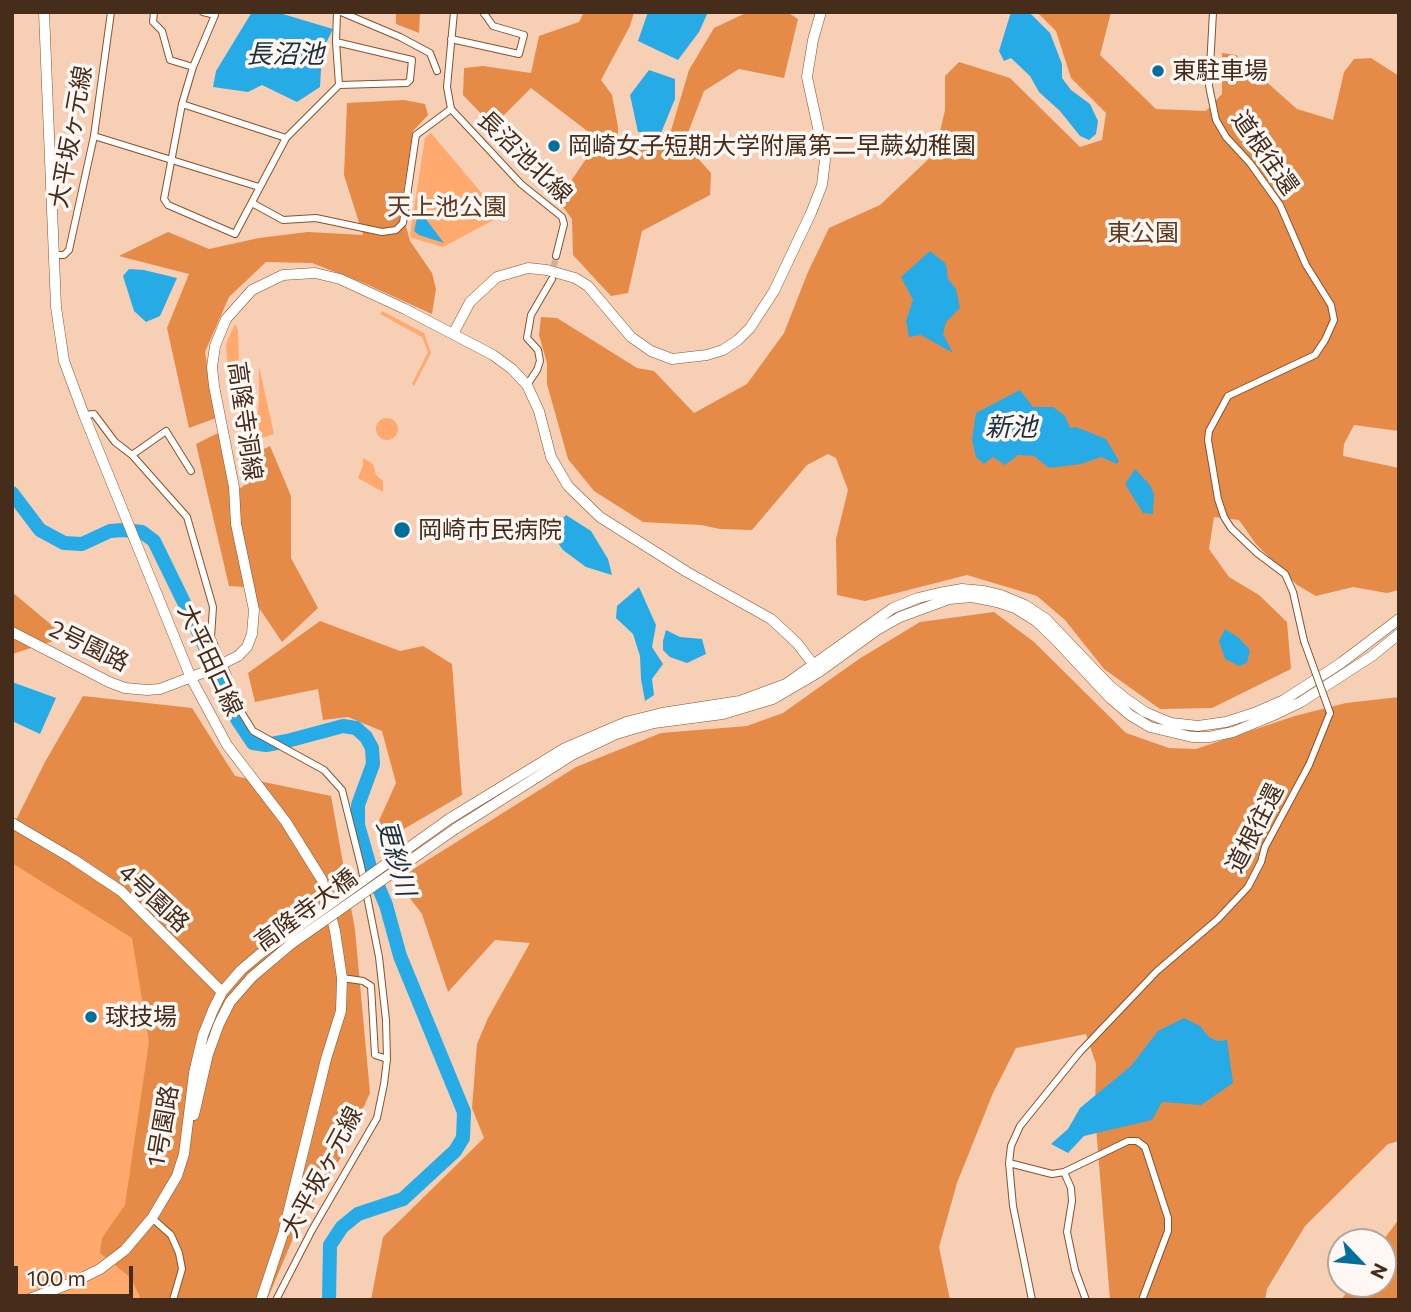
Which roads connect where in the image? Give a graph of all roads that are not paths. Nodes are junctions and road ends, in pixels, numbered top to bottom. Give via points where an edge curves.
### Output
1 (44, 12) edge
2 (111, 12) edge
3 (154, 12) edge
4 (203, 12) edge
5 (339, 12) edge
6 (454, 12) edge
7 (483, 12) edge
8 (821, 12) edge
9 (1213, 12) edge
10 (215, 13) edge
11 (451, 39) junction
12 (337, 41) junction
13 (193, 66) junction
14 (437, 71) dead end
15 (339, 85) junction
16 (182, 104) junction
17 (451, 109) junction
18 (94, 136) junction
19 (286, 138) junction
20 (170, 161) junction
21 (260, 187) junction
22 (252, 203) junction
23 (54, 255) junction
24 (556, 256) tunnel mouth
25 (552, 279) tunnel mouth
26 (453, 334) junction
27 (527, 385) junction
28 (83, 415) junction
29 (132, 456) junction
30 (191, 471) dead end
31 (1399, 619) edge
32 (12, 632) edge
33 (1399, 634) edge
34 (238, 656) joint
35 (817, 669) junction
36 (191, 678) junction
37 (12, 823) edge
38 (241, 970) joint
39 (342, 978) junction
40 (222, 992) junction
41 (387, 1059) junction
42 (188, 1132) junction
43 (1009, 1163) junction
44 (1064, 1172) junction
45 (152, 1218) junction
46 (27, 1300) edge
47 (173, 1300) edge
48 (261, 1300) edge
49 (276, 1300) edge
50 (1032, 1300) edge
51 (1086, 1300) edge
52 (1142, 1300) edge

1 - 23 street, 大平田口線
2 - 18 street, 大平坂ヶ元線
3 - 13 street via 153,22 162,31 170,60
4 - 10 street
5 - 12 street
5 - 14 street via 430,53
6 - 11 street
7 - 11 street via 493,26 524,35 519,54
8 - 26 street via 807,77 825,160 822,185 774,291 738,340 707,355 672,359 631,337 588,286 575,278 527,268 497,277 470,302
9 - 43 street, 道根往還, bridge via 1209,86 1216,120 1280,205 1306,265 1331,305 1334,320 1315,355 1228,396 1209,431 1216,488 1231,527 1285,574 1330,713 1248,887 1219,919 1157,971 1079,1053 1020,1126
10 - 13 street
11 - 17 street, 長沼池北線 via 447,87
12 - 15 street
12 - 15 street via 412,60 407,83
13 - 16 street
15 - 19 street
16 - 19 street
16 - 20 street
17 - 22 street via 416,135 403,223 396,230 382,232 316,218 283,220
17 - 24 street, 長沼池北線 via 521,184 562,217
18 - 20 street
18 - 23 street, 大平坂ヶ元線 via 69,250
19 - 21 street
20 - 21 street
20 - 22 street via 164,199 168,205 235,234
21 - 22 street
23 - 28 street, 大平田口線 via 55,307 64,361
25 - 27 street via 531,315 527,338 538,350 540,361
26 - 27 street, 高隆寺洞線 via 512,369
26 - 34 street, 高隆寺洞線 via 340,279 315,273 267,281 246,295 226,319 212,367 254,610 247,647
27 - 35 street via 540,411 551,457 568,486 600,517 771,619
28 - 29 street, 大平坂ヶ元線 via 94,414
28 - 36 street, 大平田口線
29 - 30 street via 166,431
29 - 41 street, 大平坂ヶ元線 via 187,517 213,607 211,638 232,697 248,725 324,771 342,790 379,957
31 - 35 street via 1284,700 1226,722 1198,726 1171,723 1145,712 1110,686 1046,619 1025,605 984,591 939,593 892,608
32 - 36 street, 2号園路 via 125,688 160,689
33 - 35 street via 1301,702 1233,732 1209,737 1175,734 1130,716 1036,621 1015,608 972,597 949,599 900,617
34 - 36 street, 2号園路, bridge
35 - 38 street, 高隆寺大橋, bridge via 740,701 626,722 565,748 449,819
35 - 42 street, 高隆寺大橋, bridge via 773,699 723,713 654,723 616,734 572,755 455,829 291,944 252,976 230,1002 208,1054
36 - 39 street, 大平田口線 via 227,745 286,822 322,880
37 - 40 street, 4号園路 via 121,891
38 - 40 street, 1号園路
39 - 41 street via 371,986 375,1055
39 - 48 street, 大平田口線 via 341,1011 283,1234
40 - 42 street, 1号園路 via 203,1035
41 - 49 street, 大平坂ヶ元線 via 377,1118
42 - 45 street, 1号園路 via 177,1176
43 - 44 street via 1052,1174
43 - 50 street
44 - 51 street via 1072,1201 1067,1232
44 - 52 street via 1128,1141 1145,1147 1168,1231
45 - 46 street, 1号園路 via 125,1250 100,1269
45 - 47 street via 172,1235 179,1253 182,1269

